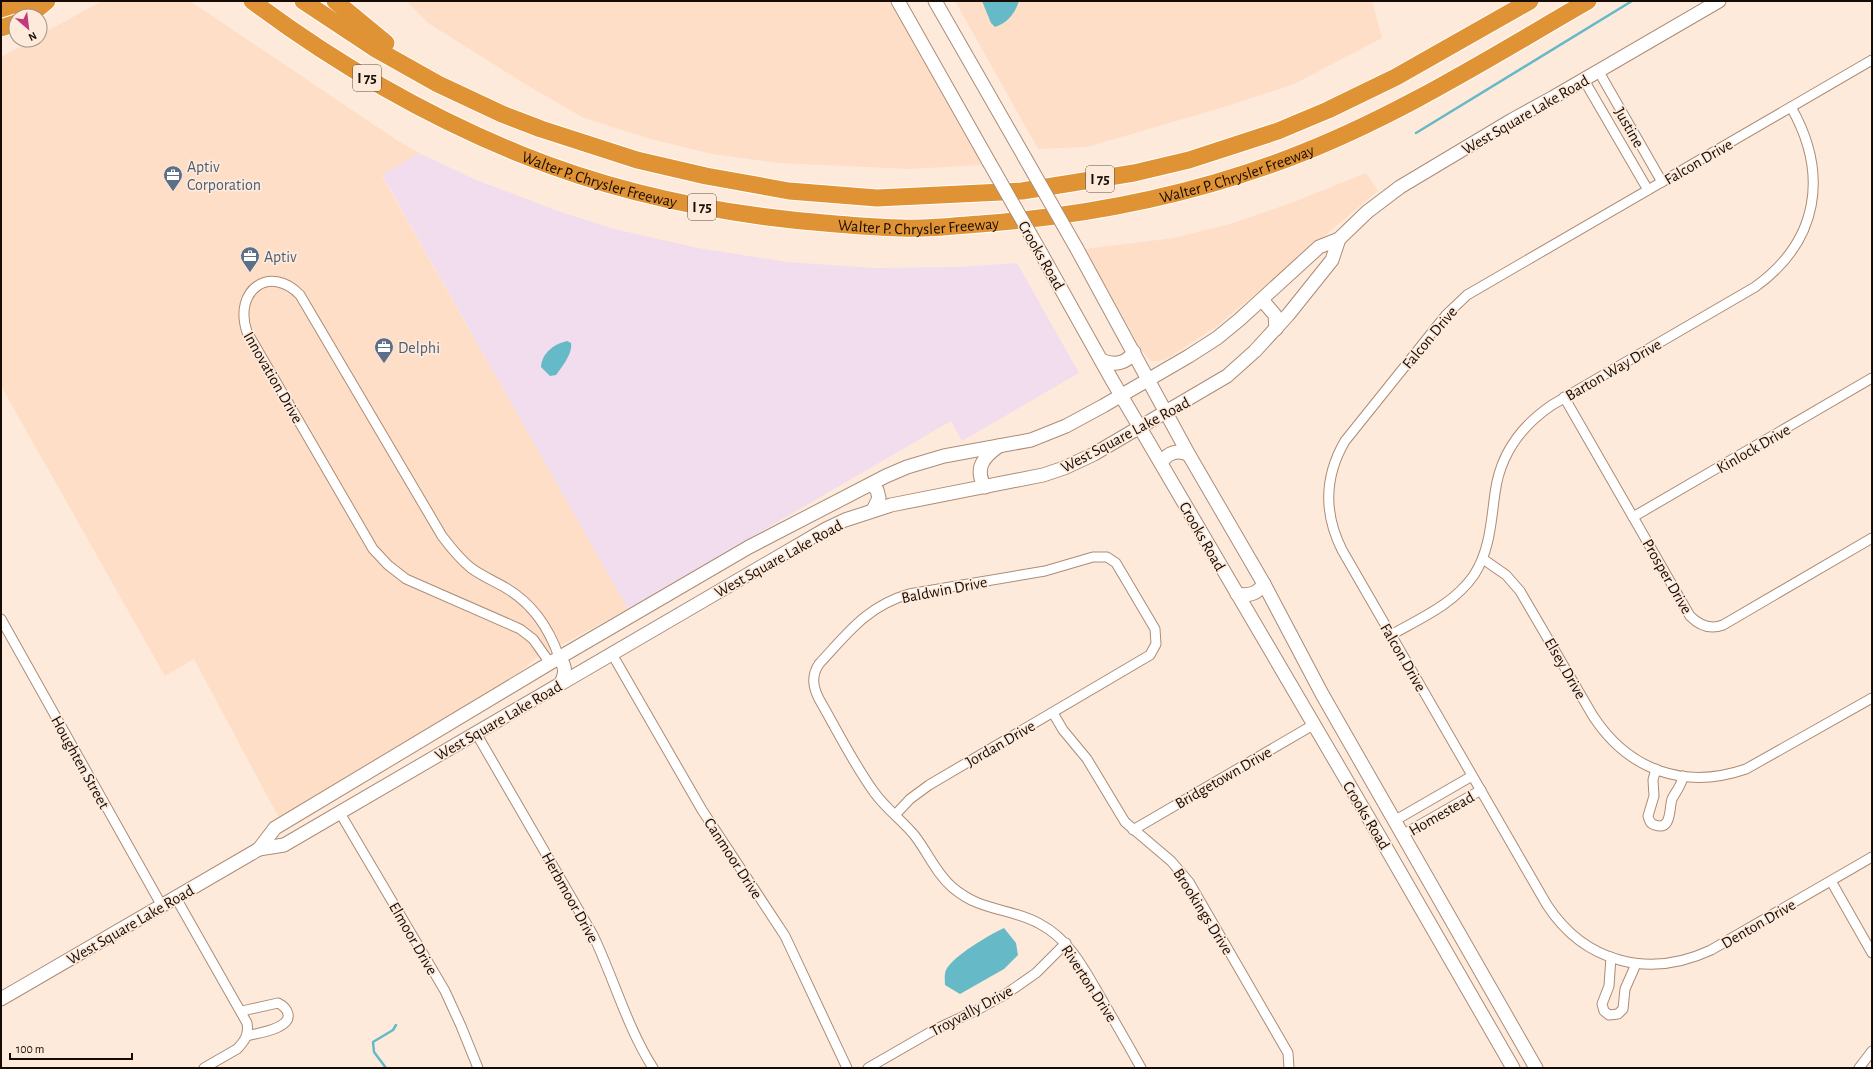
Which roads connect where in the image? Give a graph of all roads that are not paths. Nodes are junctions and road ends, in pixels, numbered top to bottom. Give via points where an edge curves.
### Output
1 (26, 1) edge
2 (47, 1) edge
3 (252, 1) edge
4 (303, 1) edge
5 (335, 1) edge
6 (898, 1) edge
7 (935, 1) edge
8 (1530, 1) edge
9 (1588, 1) edge
10 (1719, 1) edge
11 (39, 8) edge
12 (1, 9) edge
13 (1872, 60) edge
14 (1598, 72) junction
15 (1584, 80) junction
16 (438, 84) junction
17 (1791, 107) junction
18 (1662, 182) junction
19 (1648, 190) junction
20 (1339, 239) junction
21 (1262, 300) junction
22 (1276, 329) junction
23 (1134, 352) junction
24 (1101, 360) junction
25 (1872, 378) edge
26 (1148, 379) junction
27 (1121, 395) junction
28 (1564, 398) junction
29 (1166, 412) junction
30 (1140, 428) junction
31 (999, 446) junction
32 (1189, 455) junction
33 (1161, 463) junction
34 (871, 484) junction
35 (985, 487) junction
36 (873, 510) junction
37 (1633, 517) junction
38 (1872, 538) edge
39 (1107, 558) joint
40 (1482, 559) junction
41 (702, 574) junction
42 (1264, 584) junction
43 (1237, 594) junction
44 (708, 597) junction
45 (1, 619) edge
46 (1391, 635) junction
47 (612, 654) junction
48 (554, 660) junction
49 (561, 683) junction
50 (1872, 698) edge
51 (1053, 713) junction
52 (1334, 716) junction
53 (1312, 723) junction
54 (476, 733) junction
55 (1656, 769) junction
56 (1472, 776) junction
57 (1683, 776) junction
58 (1481, 790) junction
59 (304, 811) junction
60 (340, 813) junction
61 (895, 815) junction
62 (1394, 821) junction
63 (1133, 830) junction
64 (308, 831) junction
65 (1402, 835) junction
66 (1381, 839) junction
67 (259, 849) junction
68 (1872, 857) edge
69 (1831, 881) junction
70 (176, 898) junction
71 (162, 906) junction
72 (1066, 943) junction
73 (1872, 953) edge
74 (1611, 957) junction
75 (1636, 964) junction
76 (1, 999) edge
77 (242, 1011) junction
78 (247, 1036) junction
79 (1872, 1051) edge
80 (204, 1068) edge
81 (478, 1068) edge
82 (653, 1068) edge
83 (847, 1068) edge
84 (868, 1068) edge
85 (1142, 1068) edge
86 (1289, 1068) edge
87 (1513, 1068) edge
88 (1536, 1068) edge
89 (1859, 1068) edge

1 - 12 highway
2 - 11 highway
3 - 9 highway, Walter P. Chrysler Freeway / I 75 via 332,58 398,97 465,130 560,168 650,196 706,208 784,220 922,228 1039,219 1104,209 1173,194 1290,158 1394,112
4 - 16 highway, Walter P. Chrysler Freeway / I 75 via 374,48
5 - 16 highway
6 - 24 main road, Crooks Road, bridge
7 - 23 main road, Crooks Road, bridge
8 - 16 highway, Walter P. Chrysler Freeway / I 75 via 1396,77 1328,110 1278,130 1168,165 1022,191 877,198 789,191 714,178 637,160 541,129
10 - 14 main road, West Square Lake Road
13 - 17 street, Falcon Drive
14 - 15 main road, West Square Lake Road
14 - 18 street, Justine
15 - 19 street, Justine
15 - 20 main road, West Square Lake Road via 1413,179 1367,212
17 - 18 street, Falcon Drive
17 - 28 street, Barton Way Drive via 1808,142 1814,180 1808,216 1801,235 1786,258 1769,277 1755,287
18 - 19 street, Falcon Drive
19 - 46 street, Falcon Drive via 1478,288 1460,301 1351,432 1342,447 1334,463 1329,488 1331,523 1342,550
20 - 21 main road, West Square Lake Road via 1319,247
20 - 22 main road, West Square Lake Road via 1332,260
21 - 22 main road via 1275,315
21 - 26 main road, West Square Lake Road via 1217,338
22 - 29 main road, West Square Lake Road via 1227,376
23 - 24 main road via 1127,360 1117,364
23 - 26 main road, Crooks Road
24 - 27 main road, Crooks Road
25 - 37 street, Kinlock Drive
26 - 27 main road, West Square Lake Road
26 - 29 main road, Crooks Road
27 - 30 main road, Crooks Road
27 - 31 main road, West Square Lake Road via 1055,431 1031,440
28 - 37 street, Prosper Drive
28 - 40 street, Barton Way Drive via 1528,423 1504,459 1497,481 1490,537
29 - 30 main road, West Square Lake Road
29 - 32 main road, Crooks Road
30 - 33 main road, Crooks Road
30 - 35 main road, West Square Lake Road via 1064,468 1023,480
31 - 34 main road, West Square Lake Road via 932,459
31 - 35 main road via 980,468 980,478
32 - 33 main road via 1183,452 1172,453
32 - 42 main road, Crooks Road
33 - 43 main road, Crooks Road
34 - 36 main road via 877,490 879,498
34 - 41 main road, West Square Lake Road
35 - 36 main road, West Square Lake Road
36 - 44 main road, West Square Lake Road via 814,534
37 - 38 street, Prosper Drive via 1690,616 1707,627 1723,625
39 - 51 street, Jordan Drive via 1119,566 1153,625 1156,644 1147,658
39 - 61 street, Baldwin Drive via 1093,557 1045,571 894,598 873,609 819,664 813,678 816,693 870,786 880,801
40 - 46 street, Barton Way Drive via 1457,595
40 - 55 street, Elsey Drive via 1506,575 1520,591 1606,734 1634,759
41 - 44 main road via 699,586 702,593
41 - 48 main road, West Square Lake Road
42 - 43 main road via 1257,592
42 - 52 main road, Crooks Road
43 - 53 main road, Crooks Road
44 - 47 main road, West Square Lake Road
45 - 71 street, Houghten Street
46 - 56 street, Falcon Drive
47 - 49 main road, West Square Lake Road
47 - 83 street, Canmoor Drive via 706,815 785,936
48 - 48 street, Innovation Drive via 554,641 541,619 528,604 471,567 442,536 300,295 287,284 280,282 264,284 250,292 243,307 247,332 374,549 388,565 406,579 520,629
48 - 49 main road via 565,673
48 - 59 main road, West Square Lake Road
49 - 54 main road, West Square Lake Road
50 - 57 street, Elsey Drive via 1746,769 1716,777
51 - 61 street, Jordan Drive via 929,785 910,799
51 - 63 street, Brookings Drive via 1063,730 1087,759 1120,814
52 - 53 main road via 1326,712
52 - 62 main road, Crooks Road
53 - 63 street, Bridgetown Drive
53 - 66 main road, Crooks Road
54 - 60 main road, West Square Lake Road
54 - 82 street, Herbmoor Drive via 590,929 609,969 636,1039
55 - 57 street, Elsey Drive
55 - 57 street via 1653,780 1654,796 1648,816 1651,823 1657,826 1664,825 1668,820 1671,804
56 - 58 street, Falcon Drive
56 - 62 street, Homestead
58 - 65 street, Homestead
58 - 74 street, Denton Drive via 1558,920 1580,941
59 - 64 main road via 301,823
59 - 67 main road, West Square Lake Road via 275,828
60 - 64 main road, West Square Lake Road
60 - 81 street, Elmoor Drive via 445,991
61 - 72 street, Riverton Drive via 917,838 944,879 960,894 982,906 1034,921 1054,932
62 - 65 main road, Crooks Road
63 - 86 street, Brookings Drive via 1171,861 1189,882 1288,1053
64 - 67 main road, West Square Lake Road via 284,845
65 - 66 main road via 1393,840
65 - 88 main road, Crooks Road
66 - 87 main road, Crooks Road
67 - 70 main road, West Square Lake Road
68 - 69 street, Denton Drive
69 - 73 street
69 - 75 street, Denton Drive via 1699,956 1664,964
70 - 71 main road, West Square Lake Road
70 - 77 street
71 - 76 main road, West Square Lake Road
72 - 84 street, Troyvally Drive via 1036,973 1006,994 934,1030
72 - 85 street, Riverton Drive via 1081,963
74 - 75 street, Denton Drive
74 - 75 street via 1609,986 1602,1004 1604,1011 1609,1015 1618,1014 1623,1009 1625,989
77 - 78 street via 247,1023
77 - 78 street via 278,1003 288,1014 287,1021 282,1027
78 - 80 street via 237,1049
79 - 89 street

